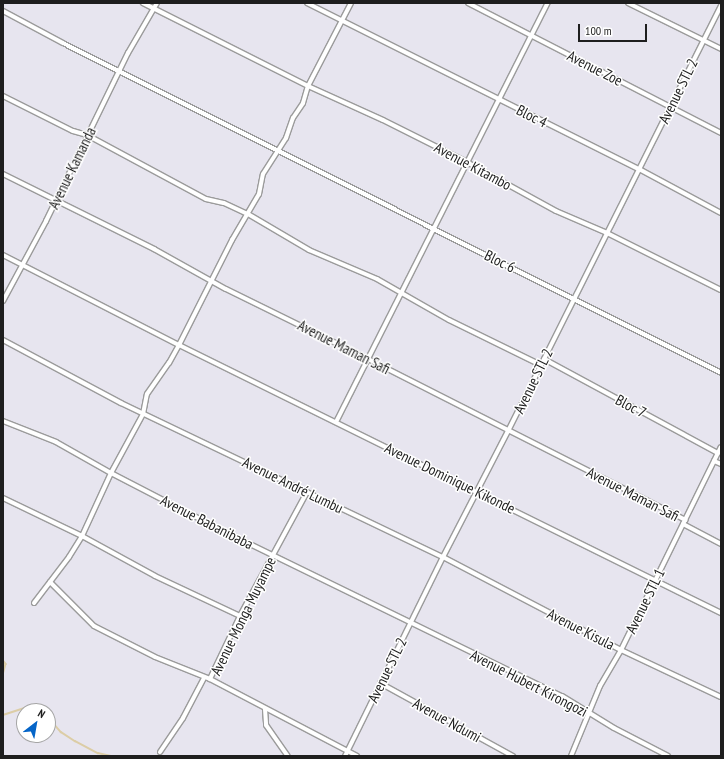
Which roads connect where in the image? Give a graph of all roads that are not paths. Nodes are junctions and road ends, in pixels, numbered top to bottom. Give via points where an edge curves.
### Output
1 (143, 3) edge
2 (157, 3) edge
3 (307, 3) edge
4 (351, 3) edge
5 (468, 3) edge
6 (548, 3) edge
7 (628, 3) edge
8 (721, 5) edge
9 (154, 9) junction
10 (3, 11) edge
11 (342, 20) junction
12 (532, 35) junction
13 (703, 41) junction
14 (721, 49) edge
15 (120, 71) junction
16 (308, 86) junction
17 (3, 96) edge
18 (499, 99) junction
19 (670, 107) junction
20 (721, 133) edge
21 (87, 135) junction
22 (278, 151) junction
23 (467, 162) junction
24 (639, 169) junction
25 (3, 174) edge
26 (56, 202) junction
27 (721, 213) edge
28 (248, 214) junction
29 (434, 228) junction
30 (607, 233) junction
31 (3, 255) edge
32 (22, 265) junction
33 (211, 281) junction
34 (721, 290) edge
35 (402, 294) junction
36 (574, 299) junction
37 (3, 301) edge
38 (3, 340) edge
39 (179, 345) junction
40 (368, 359) junction
41 (544, 360) junction
42 (541, 365) junction
43 (721, 373) edge
44 (143, 414) junction
45 (3, 421) edge
46 (336, 422) junction
47 (508, 431) junction
48 (721, 448) edge
49 (718, 453) junction
50 (714, 461) junction
51 (721, 464) edge
52 (111, 474) junction
53 (477, 490) junction
54 (307, 492) junction
55 (3, 498) edge
56 (684, 522) junction
57 (82, 536) junction
58 (721, 544) edge
59 (273, 555) junction
60 (442, 557) junction
61 (656, 580) junction
62 (50, 582) junction
63 (34, 603) dead end
64 (721, 613) edge
65 (240, 616) junction
66 (411, 622) junction
67 (621, 650) junction
68 (204, 678) junction
69 (210, 679) junction
70 (380, 683) junction
71 (721, 697) edge
72 (265, 709) junction
73 (588, 711) junction
74 (348, 751) junction
75 (160, 752) dead end
76 (288, 756) edge
77 (345, 756) edge
78 (357, 756) edge
79 (513, 756) edge
80 (571, 756) edge
81 (668, 756) edge

1 - 9 street, Avenue Kitambo
2 - 9 street, Avenue Kamanda
3 - 11 street, Bloc 4
4 - 11 street
5 - 12 street, Avenue Zoe
6 - 12 street
7 - 13 street
8 - 13 street, Avenue STL 2
9 - 15 street, Avenue Kamanda
9 - 16 street, Avenue Kitambo
10 - 15 street, Bloc 6
11 - 16 street
11 - 18 street, Bloc 4
12 - 18 street
12 - 19 street, Avenue Zoe
13 - 14 street
13 - 19 street, Avenue STL 2
15 - 21 street, Avenue Kamanda
15 - 22 street, Bloc 6
16 - 22 street via 303,103
16 - 23 street, Avenue Kitambo
17 - 21 street via 73,131
18 - 23 street
18 - 24 street, Bloc 4
19 - 20 street, Avenue Zoe
19 - 24 street, Avenue STL 2
21 - 26 street, Avenue Kamanda
21 - 28 street via 210,201 224,203
22 - 28 street via 263,174 259,194
22 - 29 street, Bloc 6
23 - 29 street
23 - 30 street, Avenue Kitambo via 556,211
24 - 27 street, Bloc 4
24 - 30 street, Avenue STL 2
25 - 26 street, Avenue Maman Safi
26 - 32 street, Avenue Kamanda
26 - 33 street, Avenue Maman Safi
28 - 33 street
28 - 35 street via 309,250 377,279
29 - 35 street
29 - 36 street, Bloc 6
30 - 34 street, Avenue Kitambo
30 - 36 street, Avenue STL 2
31 - 32 street, Avenue Dominique Kikonde
32 - 37 street
32 - 39 street, Avenue Dominique Kikonde
33 - 39 street
33 - 40 street, Avenue Maman Safi
35 - 40 street
35 - 42 street
36 - 41 street, Avenue STL 2
36 - 43 street, Bloc 6
38 - 44 street, Avenue André Lumbu
39 - 44 street via 147,394
39 - 46 street, Avenue Dominique Kikonde
40 - 46 street
40 - 47 street, Avenue Maman Safi
41 - 42 street, Avenue STL 2
41 - 49 street, Bloc 7
42 - 47 street, Avenue STL 2
44 - 52 street
44 - 54 street, Avenue André Lumbu
45 - 52 street, Avenue Babanibaba via 56,442
46 - 53 street, Avenue Dominique Kikonde
47 - 53 street, Avenue STL 2
47 - 56 street, Avenue Maman Safi
48 - 49 street, Avenue STL 1
49 - 50 street, Avenue STL 1
50 - 51 street
50 - 56 street, Avenue STL 1
52 - 57 street
52 - 59 street, Avenue Babanibaba
53 - 60 street, Avenue STL 2
53 - 61 street, Avenue Dominique Kikonde
54 - 59 street, Avenue Monga Muyampe
54 - 60 street, Avenue André Lumbu
55 - 57 street
56 - 58 street, Avenue Maman Safi
56 - 61 street, Avenue STL 1
57 - 62 street
57 - 65 street via 155,576
59 - 65 street, Avenue Monga Muyampe
59 - 66 street, Avenue Babanibaba
60 - 66 street, Avenue STL 2
60 - 67 street, Avenue Kisula
61 - 64 street, Avenue Dominique Kikonde
61 - 67 street, Avenue STL 1
62 - 63 street
62 - 68 street via 94,626
65 - 69 street, Avenue Monga Muyampe
66 - 70 street, Avenue STL 2
66 - 73 street, Avenue Hubert Kirongozi
67 - 71 street, Avenue Kisula
67 - 73 street, Avenue STL 1
68 - 69 street
68 - 75 street via 183,718
69 - 72 street, Avenue Monga Muyampe
70 - 74 street, Avenue STL 2
70 - 79 street, Avenue Ndumi
72 - 74 street, Avenue Monga Muyampe
72 - 76 street via 266,725
73 - 80 street, Avenue STL 1
73 - 81 street, Avenue Hubert Kirongozi via 614,728
74 - 77 street, Avenue STL 2
74 - 78 street, Avenue Monga Muyampe

